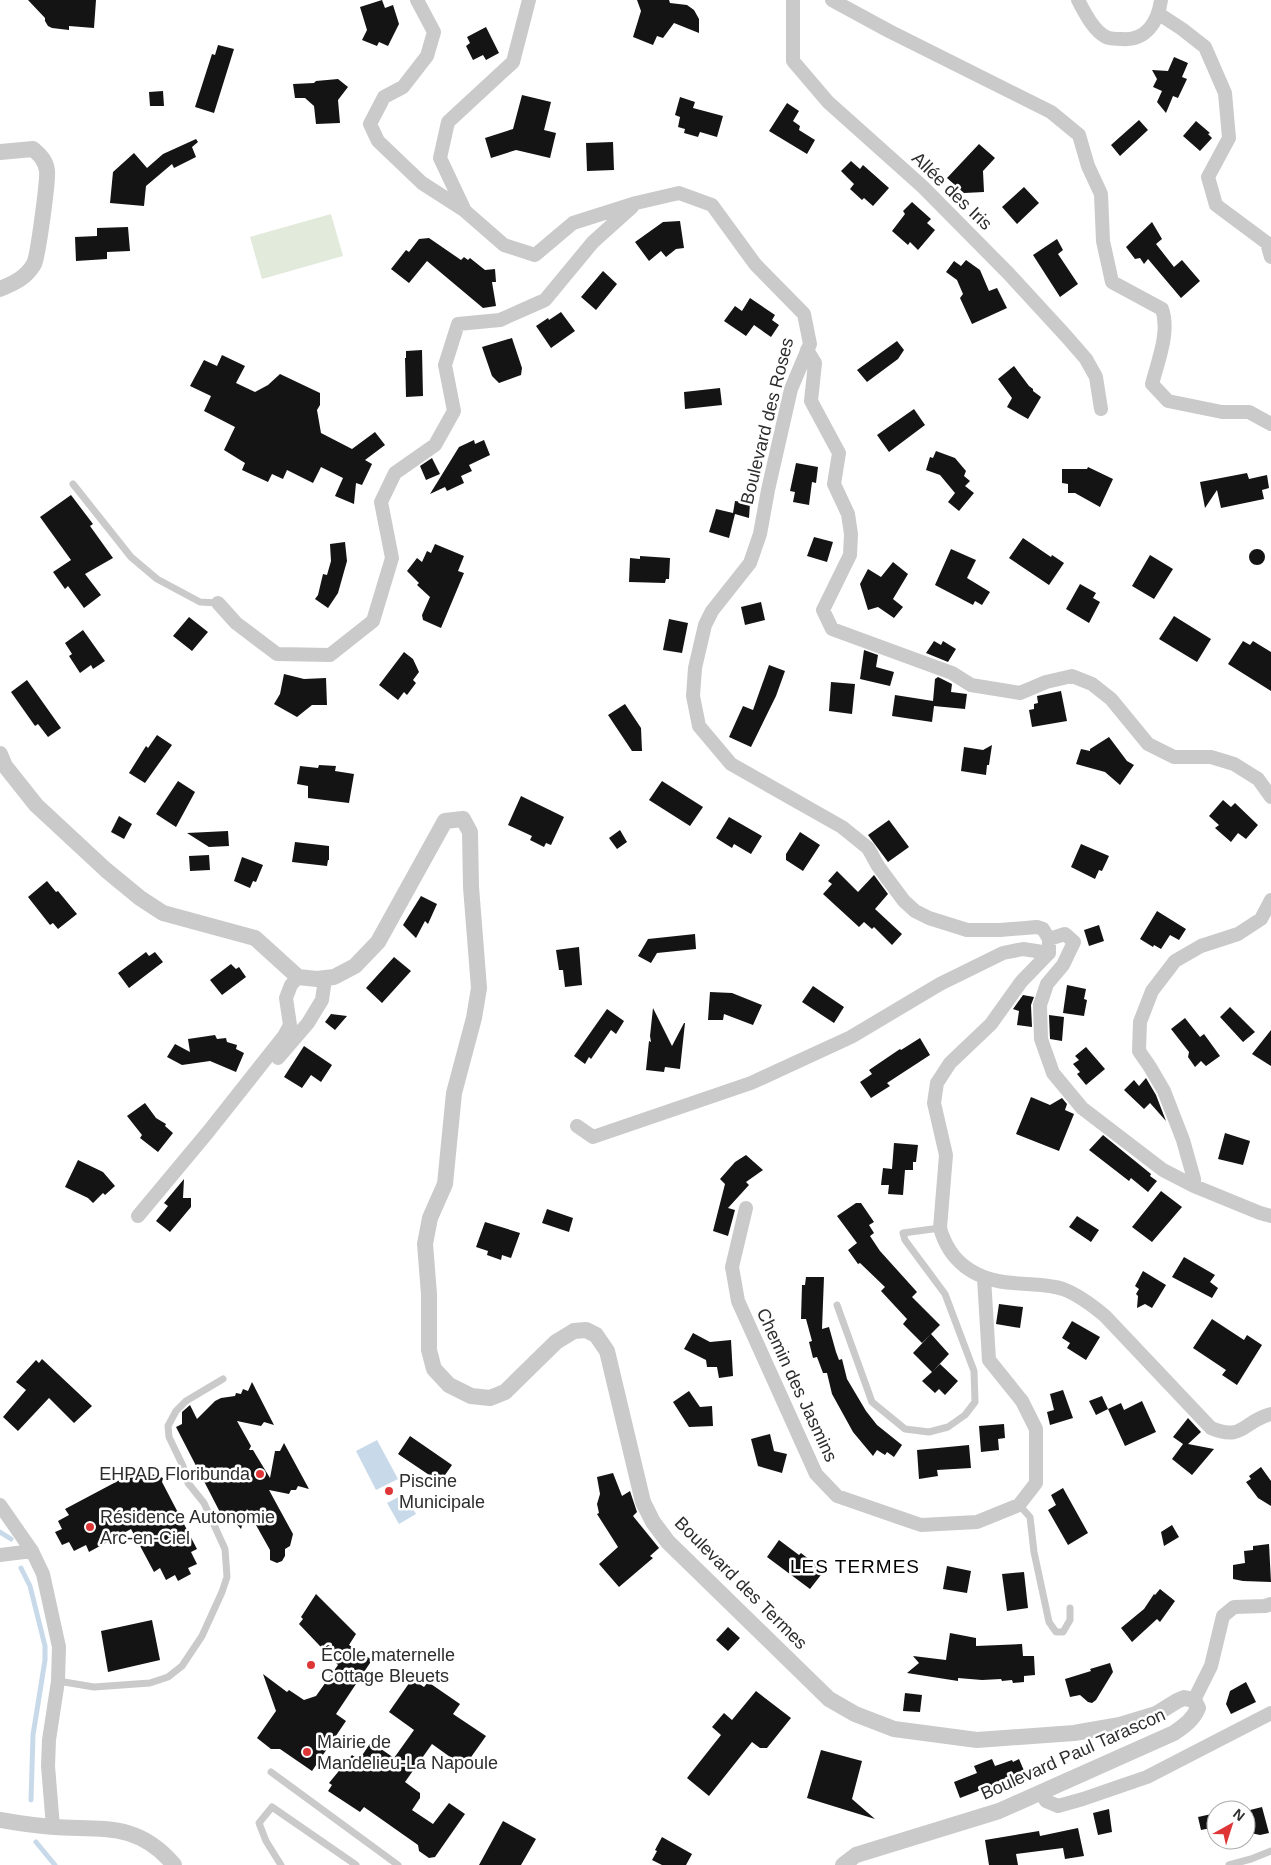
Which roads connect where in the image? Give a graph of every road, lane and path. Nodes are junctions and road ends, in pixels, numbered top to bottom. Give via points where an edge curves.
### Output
1 (417, 0) edge
2 (529, 0) edge
3 (793, 0) edge
4 (832, 0) edge
5 (1078, 0) edge
6 (1160, 7) edge
7 (0, 152) edge
8 (636, 203) junction
9 (465, 211) junction
10 (1271, 257) edge
11 (0, 289) edge
12 (807, 350) junction
13 (1101, 409) dead end
14 (1271, 424) edge
15 (73, 484) dead end
16 (218, 603) joint
17 (0, 754) edge
18 (1271, 797) edge
19 (1271, 900) edge
20 (1049, 946) junction
21 (298, 977) junction
22 (325, 979) junction
23 (577, 1126) dead end
24 (182, 1176) dead end
25 (1194, 1186) junction
26 (746, 1208) dead end
27 (138, 1216) dead end
28 (1271, 1216) edge
29 (940, 1228) junction
30 (984, 1278) junction
31 (837, 1305) dead end
32 (223, 1379) dead end
33 (1271, 1414) edge
34 (0, 1505) edge
35 (1019, 1505) junction
36 (32, 1551) junction
37 (0, 1556) edge
38 (1271, 1604) edge
39 (1070, 1608) dead end
40 (58, 1681) junction
41 (1194, 1700) junction
42 (1271, 1713) edge
43 (271, 1772) dead end
44 (1041, 1792) junction
45 (0, 1820) edge
46 (53, 1827) junction
47 (1271, 1851) edge
48 (174, 1865) edge
49 (281, 1865) edge
50 (356, 1865) edge
51 (398, 1865) edge
52 (843, 1865) edge
53 (1229, 1865) edge

1 - 9 street via 434,32 427,56 403,87 384,98 370,124 378,141 422,183
2 - 9 street, Boulevard des Roses via 513,62 448,122 440,158
3 - 13 street, Allée des Iris via 793,61 828,102 923,187 1066,336 1096,377
4 - 14 street via 1051,112 1079,135 1101,194 1103,240 1112,282 1162,309 1166,318 1152,384 1168,401 1222,412 1249,412
5 - 6 street via 1091,22 1107,38 1129,40 1149,32
6 - 10 street via 1205,46 1225,93 1229,138 1208,177 1216,205 1267,244
7 - 11 street via 33,149 43,158 47,171 34,263 20,281
8 - 9 street, Boulevard des Roses via 573,223 535,255 504,245
8 - 12 street, Boulevard des Roses via 679,193 712,206 755,264 804,314 810,344
8 - 16 street via 593,242 545,300 500,320 458,324 444,364 454,411 435,445 395,472 381,502 392,558 373,621 330,655 276,654 236,623
12 - 18 street via 815,363 811,401 839,453 834,484 848,514 851,534 850,555 823,610 832,629 952,674 970,685 1020,693 1072,676 1092,684 1111,699 1148,744 1174,756 1211,757 1234,764 1258,779
12 - 20 street, Boulevard des Roses via 791,389 760,534 750,563 712,611 705,626 694,678 693,696 699,726 731,764 842,826 868,848 904,901 915,911 967,930 1037,927 1043,929
15 - 16 lane via 131,557 157,579 200,602
17 - 21 street via 5,766 36,805 140,898 164,913 255,938
19 - 25 street via 1261,919 1246,929 1201,946 1174,961 1152,991 1140,1022 1139,1051 1164,1091 1183,1140
20 - 23 street via 1003,953 940,984 851,1037 751,1083 593,1137
20 - 25 street via 1065,934 1074,942 1063,965 1048,984 1040,1005 1040,1039 1053,1073 1082,1108 1163,1170
20 - 29 street via 990,1024 950,1063 937,1083 934,1103 946,1155
21 - 22 street, Boulevard des Termes
21 - 27 street via 290,985 286,998 290,1025 284,1036
22 - 24 street via 322,1000 308,1023
22 - 41 street, Boulevard des Termes via 355,966 378,942 446,821 463,818 470,832 479,988 454,1093 445,1184 430,1218 424,1244 429,1294 429,1350 434,1369 449,1384 470,1396 490,1398 505,1392 556,1342 574,1330 586,1330 596,1335 607,1351 643,1502 653,1522 668,1542 828,1699 894,1729 977,1740 1074,1733 1120,1725 1156,1714 1184,1698
25 - 28 street
26 - 35 street, Chemin des Jasmins via 732,1267 738,1301 816,1474 837,1496 922,1525 977,1522
29 - 30 street via 953,1256
29 - 31 lane via 903,1233 945,1294 974,1371 975,1402 965,1415 948,1427 929,1432 905,1429 872,1402
30 - 33 street via 1063,1289 1086,1300 1211,1428 1224,1434 1236,1432
30 - 35 street, Chemin des Jasmins via 989,1360 1022,1401 1036,1429 1036,1484
32 - 40 lane via 186,1400 168,1426 169,1437 188,1483 204,1503 225,1549 227,1577 202,1636 182,1666 168,1677 150,1683 94,1687
34 - 36 street
35 - 39 lane via 1030,1517 1049,1622 1056,1632 1062,1632 1070,1620
36 - 37 street
36 - 40 street via 43,1574 52,1609 59,1647
38 - 41 street, Boulevard Paul Tarascon via 1234,1606 1223,1616 1211,1666
40 - 46 street via 48,1766
41 - 44 street, Boulevard Paul Tarascon via 1198,1708 1196,1714 1174,1733
42 - 44 street via 1147,1777 1058,1806 1046,1801
43 - 51 lane
44 - 52 street, Boulevard Paul Tarascon via 999,1811 856,1855
45 - 46 street
46 - 48 street via 121,1831 143,1839
47 - 53 lane
49 - 50 lane via 259,1822 272,1807

